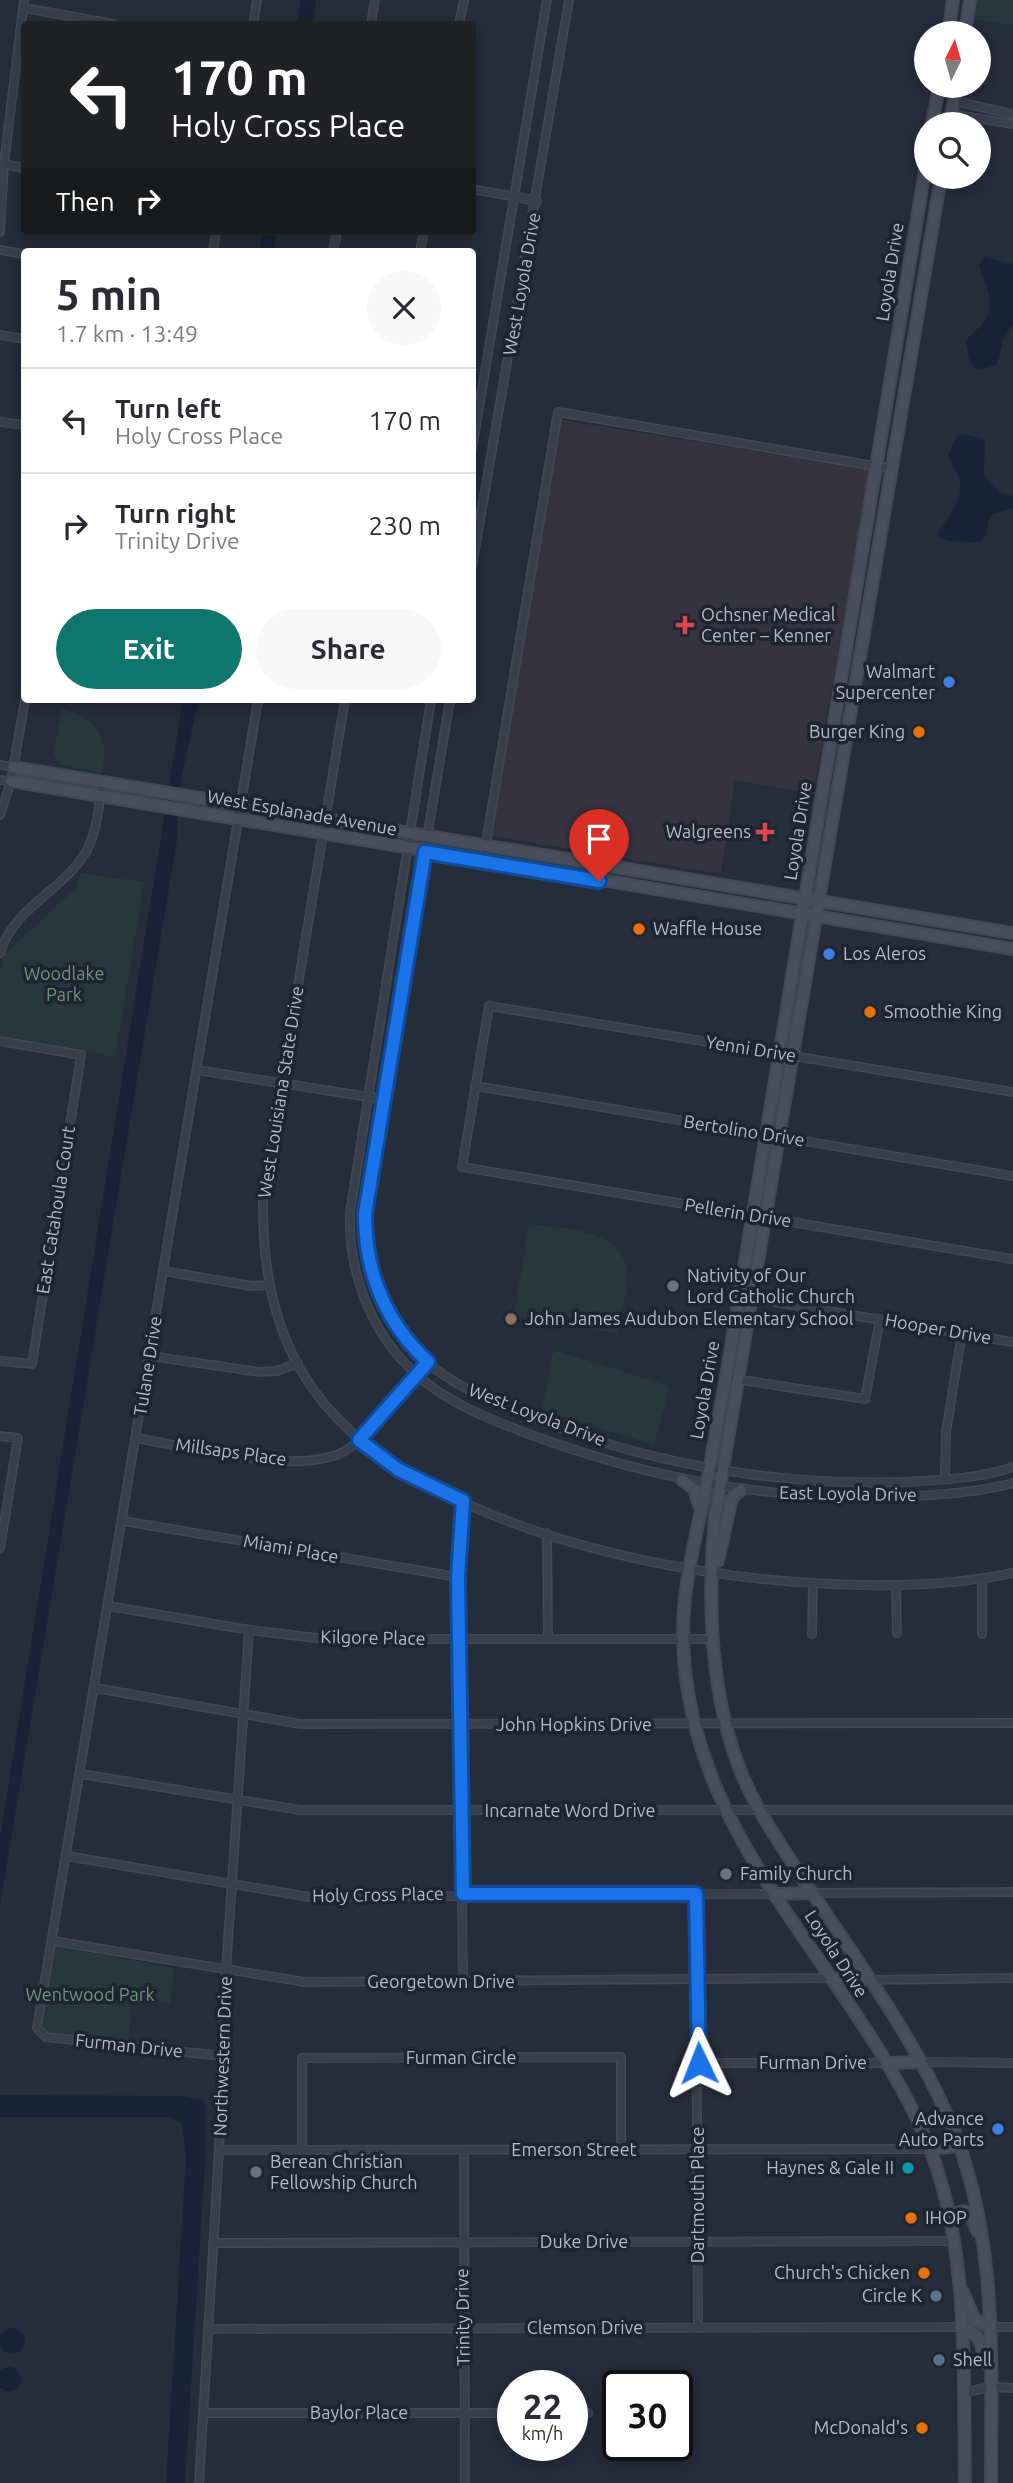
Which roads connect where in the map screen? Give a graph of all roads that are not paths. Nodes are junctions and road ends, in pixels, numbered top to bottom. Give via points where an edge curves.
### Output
1 (257, 0) edge
2 (375, 0) edge
3 (464, 0) edge
4 (547, 0) edge
5 (569, 0) edge
6 (953, 0) edge
7 (971, 0) edge
8 (24, 4) edge
9 (100, 21) edge
10 (254, 21) edge
11 (372, 21) edge
12 (460, 21) edge
13 (949, 21) edge
14 (967, 21) edge
15 (21, 31) edge
16 (15, 85) junction
17 (21, 86) edge
18 (954, 98) edge
19 (954, 101) junction
20 (952, 112) edge
21 (1013, 114) edge
22 (991, 122) edge
23 (1013, 124) edge
24 (4, 164) junction
25 (21, 167) edge
26 (921, 189) edge
27 (939, 189) edge
28 (476, 190) edge
29 (515, 196) junction
30 (537, 201) junction
31 (915, 227) junction
32 (932, 230) junction
33 (0, 232) edge
34 (0, 250) edge
35 (21, 254) edge
36 (0, 335) edge
37 (21, 338) edge
38 (894, 354) junction
39 (911, 357) junction
40 (0, 422) edge
41 (21, 425) edge
42 (476, 426) edge
43 (875, 466) junction
44 (892, 469) junction
45 (476, 519) edge
46 (854, 593) junction
47 (872, 596) junction
48 (24, 703) edge
49 (258, 703) edge
50 (345, 703) edge
51 (430, 703) edge
52 (450, 703) edge
53 (0, 765) edge
54 (13, 767) junction
55 (6, 780) edge
56 (102, 780) junction
57 (101, 796) junction
58 (242, 805) junction
59 (0, 815) edge
60 (326, 818) junction
61 (240, 820) junction
62 (408, 833) junction
63 (324, 834) junction
64 (428, 836) junction
65 (485, 847) junction
66 (406, 849) junction
67 (425, 852) junction
68 (483, 862) junction
69 (805, 900) junction
70 (820, 902) junction
71 (803, 914) junction
72 (817, 916) junction
73 (922, 918) junction
74 (994, 930) junction
75 (920, 933) junction
76 (1013, 933) edge
77 (798, 944) junction
78 (991, 945) junction
79 (812, 946) junction
80 (1013, 949) edge
81 (0, 953) edge
82 (0, 1041) edge
83 (779, 1054) junction
84 (793, 1056) junction
85 (197, 1070) junction
86 (281, 1083) junction
87 (475, 1086) junction
88 (1013, 1092) edge
89 (367, 1097) junction
90 (382, 1099) junction
91 (766, 1135) junction
92 (779, 1137) junction
93 (1013, 1176) edge
94 (751, 1215) junction
95 (766, 1218) junction
96 (1013, 1259) edge
97 (164, 1271) junction
98 (268, 1285) junction
99 (739, 1296) junction
100 (752, 1298) junction
101 (880, 1319) junction
102 (962, 1333) junction
103 (1013, 1342) edge
104 (150, 1356) junction
105 (0, 1361) edge
106 (428, 1362) junction
107 (298, 1363) junction
108 (416, 1375) junction
109 (726, 1377) junction
110 (739, 1379) junction
111 (0, 1436) edge
112 (136, 1438) junction
113 (359, 1440) junction
114 (709, 1467) junction
115 (1013, 1467) edge
116 (724, 1470) junction
117 (944, 1479) junction
118 (682, 1480) junction
119 (1013, 1483) edge
120 (706, 1484) junction
121 (720, 1486) junction
122 (741, 1489) junction
123 (463, 1501) junction
124 (700, 1516) junction
125 (122, 1521) junction
126 (547, 1533) junction
127 (0, 1548) edge
128 (687, 1569) junction
129 (1013, 1573) edge
130 (714, 1574) junction
131 (458, 1577) junction
132 (982, 1580) junction
133 (813, 1583) junction
134 (897, 1585) junction
135 (108, 1606) junction
136 (249, 1630) junction
137 (897, 1633) dead end
138 (812, 1634) dead end
139 (982, 1634) dead end
140 (460, 1639) junction
141 (548, 1639) junction
142 (712, 1639) junction
143 (682, 1640) junction
144 (95, 1688) junction
145 (244, 1714) junction
146 (1013, 1723) edge
147 (725, 1724) junction
148 (461, 1725) junction
149 (694, 1725) junction
150 (81, 1774) junction
151 (237, 1798) junction
152 (725, 1810) junction
153 (759, 1810) junction
154 (1013, 1810) edge
155 (462, 1811) junction
156 (68, 1856) junction
157 (232, 1885) junction
158 (1013, 1892) edge
159 (811, 1893) junction
160 (463, 1894) junction
161 (696, 1894) junction
162 (775, 1894) junction
163 (53, 1941) junction
164 (226, 1970) junction
165 (831, 1978) junction
166 (1013, 1978) edge
167 (696, 1979) junction
168 (869, 1980) junction
169 (463, 1982) junction
170 (38, 2032) joint
171 (222, 2056) junction
172 (921, 2062) junction
173 (699, 2063) junction
174 (886, 2063) junction
175 (1013, 2063) edge
176 (960, 2146) junction
177 (621, 2149) junction
178 (929, 2149) junction
179 (219, 2150) junction
180 (302, 2150) junction
181 (464, 2150) junction
182 (698, 2150) junction
183 (948, 2216) junction
184 (954, 2241) junction
185 (698, 2242) junction
186 (462, 2243) junction
187 (214, 2244) junction
188 (985, 2254) junction
189 (960, 2287) junction
190 (960, 2327) junction
191 (990, 2327) junction
192 (1013, 2327) edge
193 (463, 2328) junction
194 (698, 2328) junction
195 (209, 2329) junction
196 (990, 2381) junction
197 (1013, 2388) edge
198 (962, 2393) junction
199 (204, 2413) junction
200 (465, 2413) junction
201 (497, 2413) edge
202 (200, 2483) edge
203 (465, 2483) edge
204 (965, 2483) edge
205 (991, 2483) edge

1 - 10 street
2 - 11 street
3 - 12 street
4 - 29 street, West Loyola Drive
5 - 30 street, West Loyola Drive
6 - 13 main road
7 - 14 main road
8 - 9 street
15 - 16 street
16 - 17 street
16 - 24 street
18 - 19 main road
19 - 20 main road
19 - 21 street
22 - 23 street
24 - 25 street
24 - 33 street
26 - 31 main road, Loyola Drive
27 - 32 main road, Loyola Drive
28 - 29 street
29 - 30 street
29 - 42 street, West Loyola Drive
30 - 45 street, West Loyola Drive
31 - 32 main road
31 - 38 main road, Loyola Drive
32 - 39 main road, Loyola Drive
34 - 35 street
36 - 37 street
38 - 39 main road
38 - 43 main road, Loyola Drive
39 - 44 main road, Loyola Drive
40 - 41 street
43 - 44 street
43 - 46 main road, Loyola Drive
43 - 65 street via 558,412
44 - 47 main road, Loyola Drive
46 - 47 main road
46 - 69 main road, Loyola Drive
47 - 70 main road, Loyola Drive
48 - 54 street
49 - 58 street, Tulane Drive
50 - 60 street, West Louisiana State Drive
51 - 62 street, West Loyola Drive
52 - 64 street, West Loyola Drive
53 - 54 street, West Esplanade Avenue
54 - 55 street
54 - 56 main road, West Esplanade Avenue
55 - 57 main road, West Esplanade Avenue
55 - 59 street
56 - 57 street
56 - 58 main road, West Esplanade Avenue
57 - 61 main road, West Esplanade Avenue
57 - 81 street via 88,849 12,928
58 - 60 main road, West Esplanade Avenue
58 - 61 street, Tulane Drive
60 - 62 main road, West Esplanade Avenue
60 - 63 street, West Louisiana State Drive
61 - 63 main road, West Esplanade Avenue
61 - 85 street, Tulane Drive
62 - 64 main road, West Esplanade Avenue
62 - 66 street, West Loyola Drive
63 - 66 main road, West Esplanade Avenue
63 - 86 street, West Louisiana State Drive
64 - 65 main road, West Esplanade Avenue
64 - 67 street, West Loyola Drive
65 - 68 street
65 - 69 main road, West Esplanade Avenue
66 - 67 main road, West Esplanade Avenue
66 - 89 street, West Loyola Drive
67 - 68 main road, West Esplanade Avenue
67 - 90 street, West Loyola Drive
68 - 71 main road, West Esplanade Avenue
69 - 70 main road, West Esplanade Avenue
69 - 71 main road, Loyola Drive
70 - 72 main road, Loyola Drive
70 - 73 main road, West Esplanade Avenue
71 - 72 main road, West Esplanade Avenue
71 - 77 main road, Loyola Drive
72 - 75 main road, West Esplanade Avenue
72 - 79 main road, Loyola Drive
73 - 74 main road, West Esplanade Avenue
73 - 75 main road
74 - 76 main road, West Esplanade Avenue
74 - 78 main road
75 - 78 main road, West Esplanade Avenue
77 - 79 main road
77 - 83 main road, Loyola Drive
78 - 80 main road, West Esplanade Avenue
79 - 84 main road, Loyola Drive
82 - 105 street, East Catahoula Court via 81,1055 32,1364
83 - 84 street, Yenni Drive
83 - 87 street, Yenni Drive via 489,1006
83 - 91 main road, Loyola Drive
84 - 88 street, Yenni Drive
84 - 92 main road, Loyola Drive
85 - 86 street
85 - 97 street, Tulane Drive
86 - 89 street
86 - 98 street, West Louisiana State Drive via 263,1198
87 - 91 street, Bertolino Drive
87 - 94 street, Pellerin Drive via 462,1167
89 - 90 street
89 - 108 street, West Loyola Drive via 352,1191 351,1251 370,1313
90 - 106 street, West Loyola Drive via 367,1192 366,1247 386,1308
91 - 92 street, Bertolino Drive
91 - 94 main road, Loyola Drive
92 - 93 street, Bertolino Drive
92 - 95 main road, Loyola Drive
94 - 95 street, Pellerin Drive
94 - 99 main road, Loyola Drive
95 - 96 street, Pellerin Drive
95 - 100 main road, Loyola Drive
97 - 98 street
97 - 104 street, Tulane Drive
98 - 107 street, West Louisiana State Drive
99 - 100 street, Hooper Drive
99 - 109 main road, Loyola Drive
100 - 101 street, Hooper Drive
100 - 110 main road, Loyola Drive
101 - 102 street, Hooper Drive
101 - 110 street via 865,1399
102 - 103 street, Hooper Drive
102 - 117 street via 946,1432
104 - 107 street via 259,1372
104 - 112 street, Tulane Drive
106 - 108 street, Millsaps Place
106 - 114 street, West Loyola Drive via 481,1396 560,1428
107 - 113 street, West Louisiana State Drive via 313,1390
108 - 113 street, Millsaps Place
108 - 118 street, West Loyola Drive via 455,1401 517,1429 586,1454
109 - 110 street
109 - 114 main road, Loyola Drive
110 - 116 main road, Loyola Drive
111 - 127 street via 18,1438
112 - 113 street, Millsaps Place via 275,1461 326,1458
112 - 125 street, Tulane Drive
113 - 123 street, West Louisiana State Drive via 399,1470
114 - 116 street, East Loyola Drive
114 - 120 main road, Loyola Drive
115 - 117 street, East Loyola Drive
116 - 117 street, East Loyola Drive via 822,1481
116 - 121 main road, Loyola Drive
118 - 120 street, East Loyola Drive
118 - 124 main road via 697,1494
119 - 122 street, East Loyola Drive via 956,1493 885,1497
120 - 121 street, East Loyola Drive
120 - 124 main road, Loyola Drive
121 - 122 street, East Loyola Drive
121 - 130 main road, Loyola Drive
122 - 130 main road via 732,1498
123 - 126 street, West Louisiana State Drive
123 - 131 street
124 - 128 main road, Loyola Drive
125 - 131 street, Miami Place
125 - 135 street, Tulane Drive
126 - 128 street, West Louisiana State Drive
126 - 141 street
128 - 130 street, West Louisiana State Drive
128 - 143 main road, Loyola Drive
129 - 132 street, West Louisiana State Drive
130 - 133 street, West Louisiana State Drive
130 - 142 main road, Loyola Drive
131 - 140 street
132 - 134 street, West Louisiana State Drive
132 - 139 street
133 - 134 street, West Louisiana State Drive
133 - 138 street
134 - 137 street
135 - 136 street, Kilgore Place
135 - 144 street, Tulane Drive
136 - 140 street, Kilgore Place via 325,1639
136 - 145 street, Northwestern Drive
140 - 141 street, Kilgore Place
140 - 148 street
141 - 143 street, Kilgore Place
142 - 143 street, Kilgore Place
142 - 147 main road, Loyola Drive
143 - 149 main road, Loyola Drive
144 - 145 street, John Hopkins Drive
144 - 150 street, Tulane Drive
145 - 148 street, John Hopkins Drive via 300,1724
145 - 151 street, Northwestern Drive
146 - 147 street, John Hopkins Drive
147 - 149 street, John Hopkins Drive
147 - 153 main road, Loyola Drive via 735,1759
148 - 149 street, John Hopkins Drive
148 - 155 street
149 - 152 main road, Loyola Drive
150 - 151 street, Incarnate Word Drive
150 - 156 street, Tulane Drive
151 - 155 street, Incarnate Word Drive via 300,1810
151 - 157 street, Northwestern Drive
152 - 153 street, Incarnate Word Drive
152 - 155 street, Incarnate Word Drive
152 - 162 main road, Loyola Drive
153 - 154 street
153 - 159 main road, Loyola Drive
155 - 160 street
156 - 157 street, Holy Cross Place
156 - 163 street, Tulane Drive
157 - 160 street, Holy Cross Place via 309,1897
157 - 164 street, Northwestern Drive
158 - 159 street
159 - 162 main road
159 - 168 main road, Loyola Drive
160 - 161 street, Holy Cross Place
160 - 169 street
161 - 162 street, Holy Cross Place
161 - 167 street, Dartmouth Place
162 - 165 main road, Loyola Drive
163 - 164 street, Georgetown Drive
163 - 170 street, Tulane Drive
164 - 169 street, Georgetown Drive via 304,1982
164 - 171 street, Northwestern Drive
165 - 167 street, Georgetown Drive
165 - 168 main road
165 - 174 main road, Loyola Drive
166 - 168 street
167 - 169 street, Georgetown Drive
167 - 173 street, Dartmouth Place
168 - 172 main road, Loyola Drive
170 - 171 street, Furman Drive via 46,2037
171 - 179 street, Northwestern Drive
172 - 174 main road
172 - 175 street
172 - 176 main road, Loyola Drive
173 - 174 street, Furman Drive
173 - 182 street, Dartmouth Place
174 - 178 main road, Loyola Drive
176 - 178 main road
176 - 188 main road, Loyola Drive via 976,2199
177 - 180 street, Furman Circle via 621,2057 611,2057 302,2058
177 - 181 street, Emerson Street
177 - 182 street, Emerson Street
178 - 182 street, Emerson Street
178 - 183 main road, Loyola Drive
179 - 180 street, Emerson Street
179 - 187 street, Northwestern Drive
180 - 181 street, Emerson Street
181 - 186 street, Trinity Drive
182 - 185 street, Dartmouth Place
183 - 184 main road, Loyola Drive
183 - 188 main road via 968,2213
184 - 185 street, Duke Drive
184 - 189 main road, Loyola Drive
185 - 186 street, Duke Drive
185 - 194 street, Dartmouth Place
186 - 187 street, Duke Drive
186 - 193 street, Trinity Drive
187 - 195 street, Northwestern Drive
188 - 191 main road, Loyola Drive
189 - 190 main road, Loyola Drive
189 - 191 main road via 975,2320
190 - 194 street, Clemson Drive
190 - 196 main road via 980,2339
190 - 198 main road, Loyola Drive
191 - 192 street
191 - 196 main road, Loyola Drive
193 - 194 street, Clemson Drive
193 - 195 street, Clemson Drive
193 - 200 street, Trinity Drive
195 - 199 street, Northwestern Drive
196 - 197 street
196 - 198 street
196 - 205 main road, Loyola Drive
198 - 204 main road, Loyola Drive
199 - 200 street, Baylor Place
199 - 202 street, Northwestern Drive
200 - 201 street, Baylor Place
200 - 203 street, Trinity Drive

